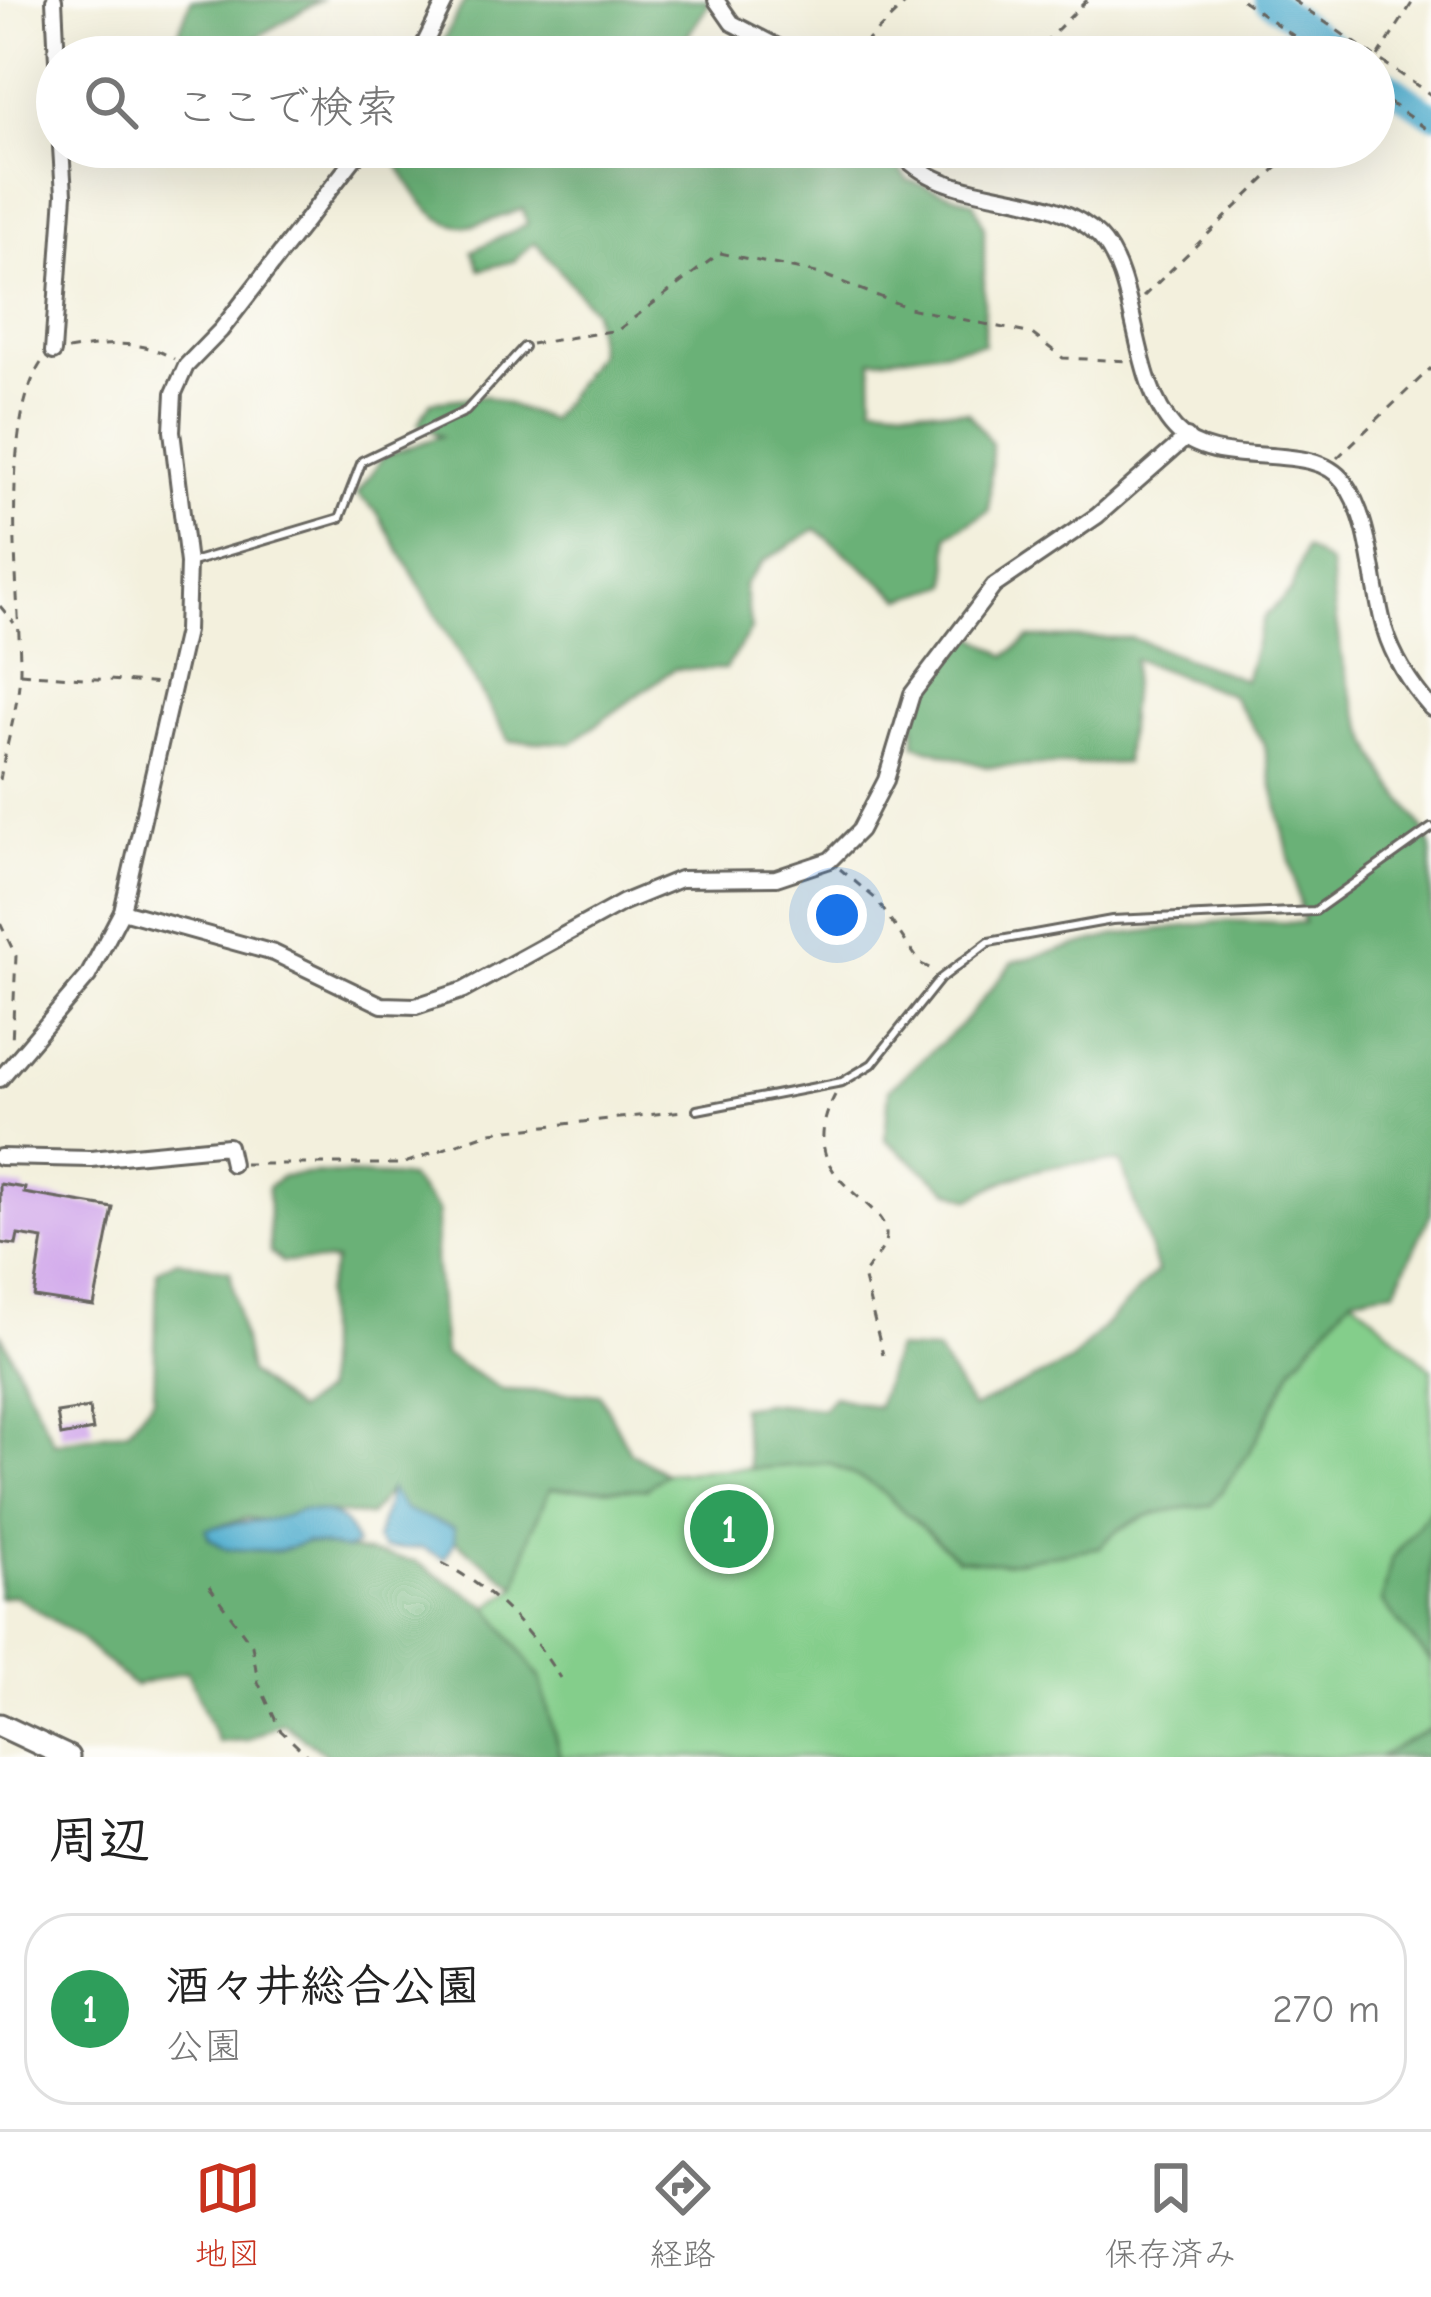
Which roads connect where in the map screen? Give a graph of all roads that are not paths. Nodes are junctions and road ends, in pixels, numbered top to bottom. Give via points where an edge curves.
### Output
1 (54, 0) edge
2 (446, 0) edge
3 (716, 0) edge
4 (56, 36) edge
5 (428, 36) edge
6 (757, 36) edge
7 (63, 168) edge
8 (346, 168) edge
9 (912, 168) edge
10 (524, 346) road end
11 (52, 352) road end
12 (1187, 437) junction
13 (188, 563) junction
14 (1431, 708) edge
15 (1431, 828) edge
16 (122, 911) junction
17 (0, 1078) edge
18 (697, 1110) road end
19 (0, 1156) edge
20 (232, 1164) road end
21 (0, 1725) edge
22 (68, 1757) edge

1 - 4 street
2 - 5 street
3 - 6 street via 732,23
7 - 11 street
8 - 13 street via 186,366 174,393
9 - 12 street via 1052,211 1100,236 1140,362
10 - 13 lane via 466,411 362,461 340,518
12 - 14 street via 1210,450 1328,466 1346,484 1394,655
12 - 16 street via 1097,516 994,586 912,694 886,780 860,830 830,860 776,878 680,879 464,990 416,1006 382,1005 274,953
13 - 16 street via 186,631
15 - 18 lane via 1315,911 1112,920 988,942 945,975 872,1064 842,1082
16 - 17 street via 88,976
19 - 20 street via 91,1160 228,1146
21 - 22 highway

